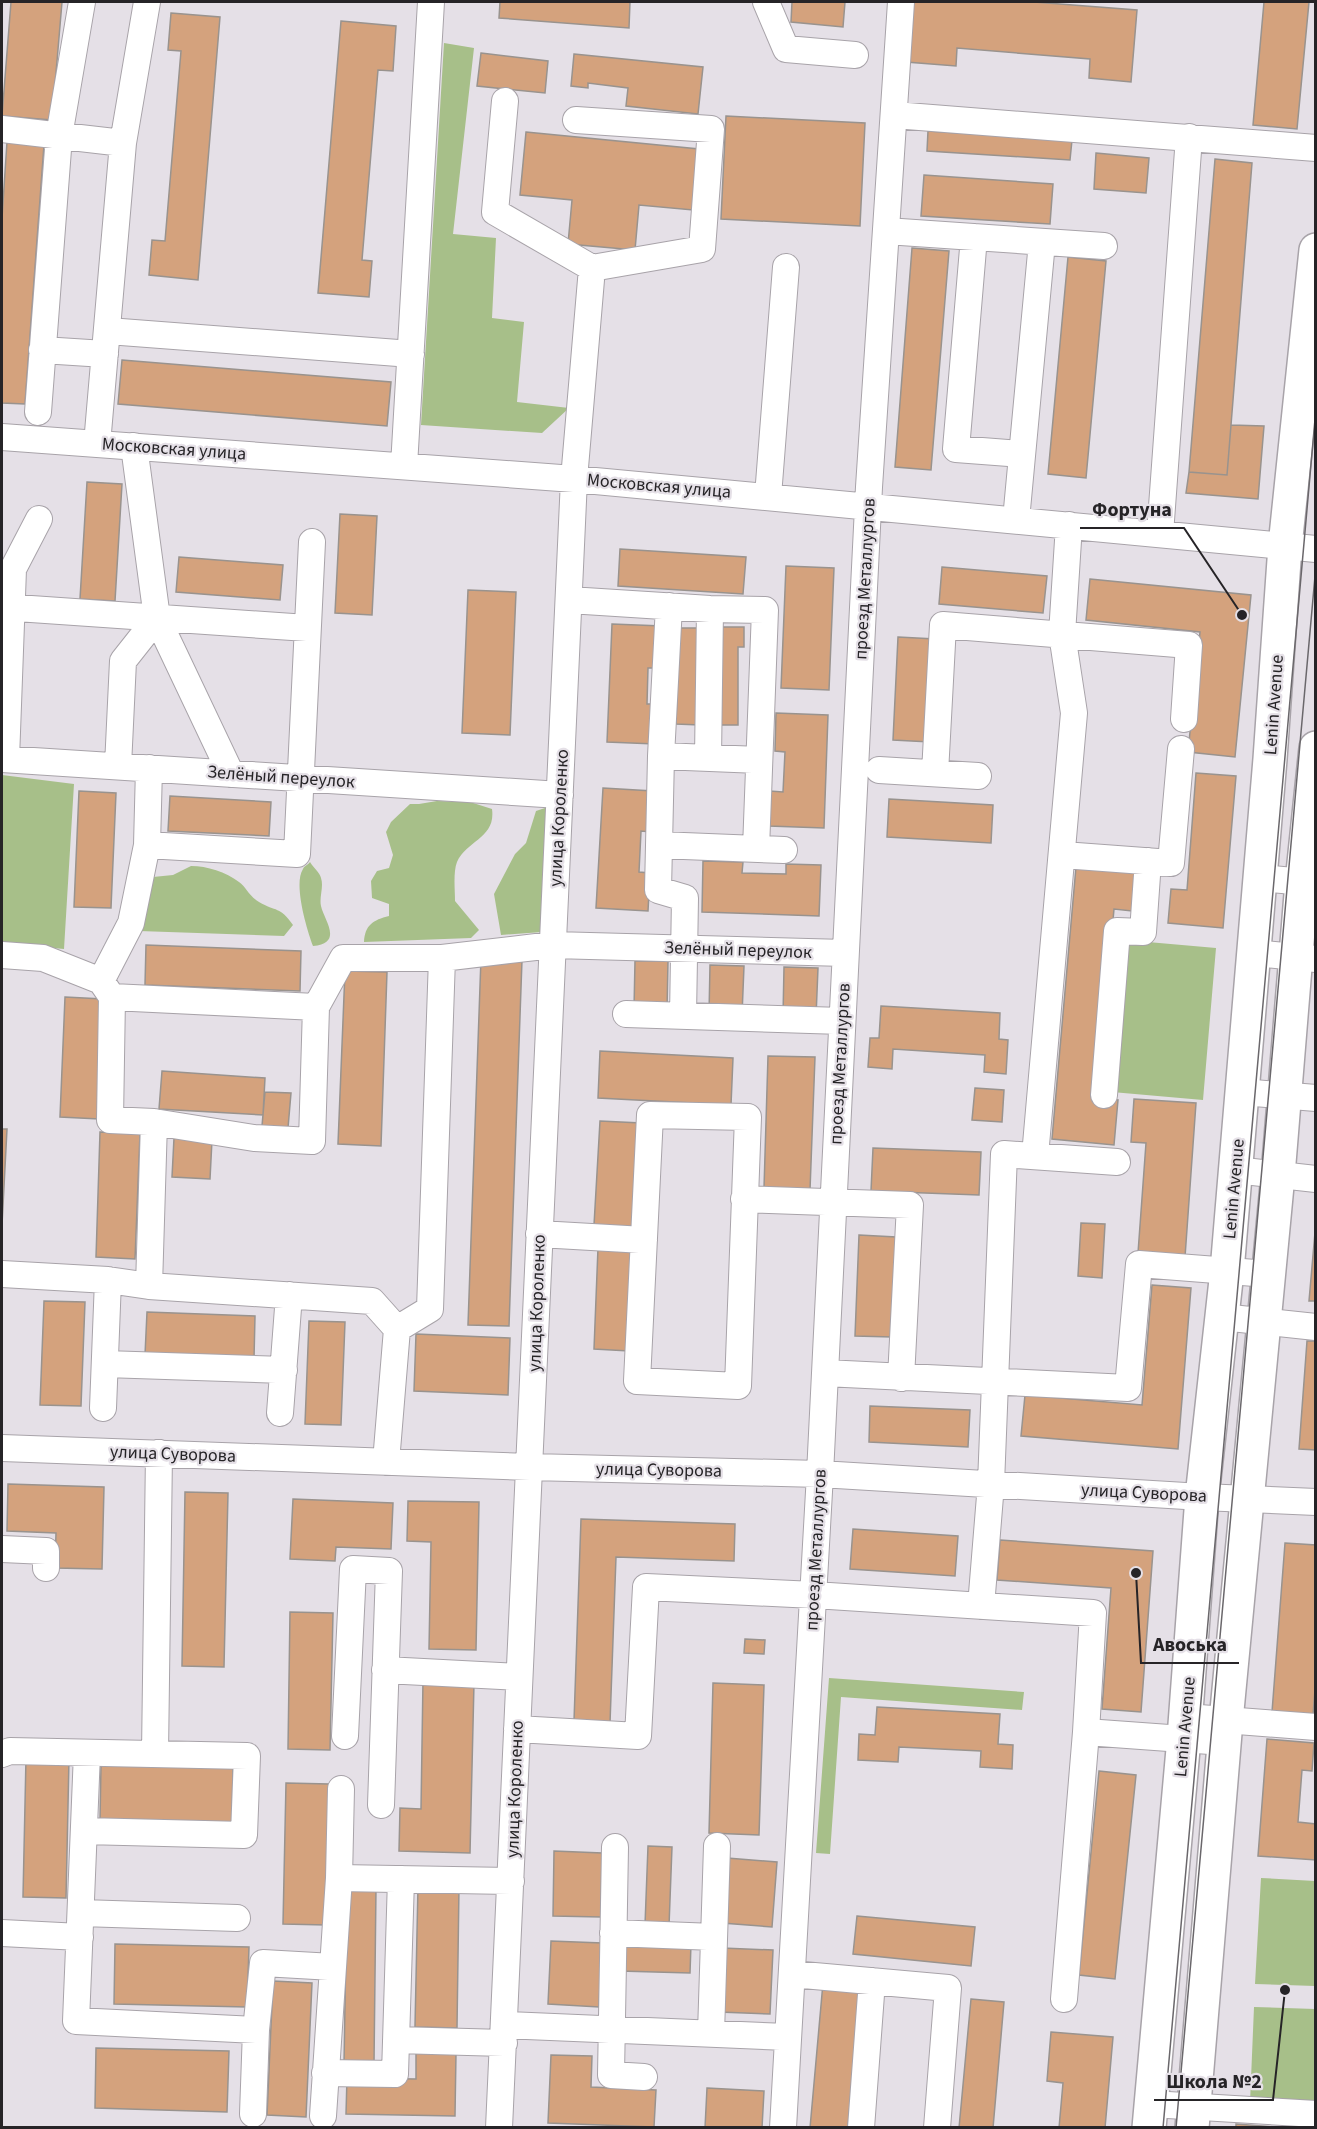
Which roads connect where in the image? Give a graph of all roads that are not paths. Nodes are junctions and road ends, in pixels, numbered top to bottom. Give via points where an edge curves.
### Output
1 (82, 2) edge
2 (147, 2) edge
3 (431, 2) edge
4 (766, 2) edge
5 (901, 2) edge
6 (855, 55) dead end
7 (505, 101) dead end
8 (894, 115) junction
9 (576, 120) dead end
10 (2, 129) edge
11 (59, 136) junction
12 (1190, 137) junction
13 (123, 143) junction
14 (1316, 148) edge
15 (886, 231) junction
16 (974, 237) junction
17 (1042, 242) junction
18 (1104, 246) dead end
19 (1316, 250) edge
20 (786, 267) dead end
21 (592, 268) junction
22 (106, 342) junction
23 (42, 350) junction
24 (411, 354) junction
25 (38, 412) dead end
26 (2, 437) edge
27 (98, 444) junction
28 (134, 446) junction
29 (1022, 454) junction
30 (404, 466) junction
31 (574, 479) junction
32 (768, 496) junction
33 (868, 505) junction
34 (39, 519) dead end
35 (1016, 520) junction
36 (1069, 525) junction
37 (1160, 534) junction
38 (312, 542) dead end
39 (1300, 548) edge
40 (568, 600) junction
41 (669, 606) junction
42 (6, 607) edge
43 (710, 609) junction
44 (157, 618) junction
45 (307, 628) junction
46 (1062, 634) junction
47 (1184, 719) dead end
48 (1316, 748) edge
49 (1181, 749) dead end
50 (661, 756) junction
51 (708, 758) junction
52 (4, 759) edge
53 (759, 760) junction
54 (118, 766) junction
55 (149, 768) junction
56 (879, 770) dead end
57 (231, 774) junction
58 (935, 774) junction
59 (978, 776) dead end
60 (301, 778) junction
61 (560, 795) junction
62 (147, 845) junction
63 (659, 845) junction
64 (756, 849) junction
65 (784, 850) dead end
66 (1063, 855) junction
67 (1148, 861) junction
68 (1260, 878) junction
69 (1309, 883) edge
70 (553, 945) junction
71 (684, 948) junction
72 (845, 953) junction
73 (1254, 953) junction
74 (2, 955) edge
75 (442, 957) junction
76 (1306, 958) edge
77 (106, 989) junction
78 (316, 1007) junction
79 (626, 1014) dead end
80 (683, 1016) junction
81 (842, 1021) junction
82 (1242, 1092) junction
83 (1104, 1095) dead end
84 (1300, 1097) edge
85 (154, 1122) junction
86 (1035, 1156) junction
87 (1117, 1162) dead end
88 (1235, 1170) junction
89 (1278, 1175) junction
90 (1316, 1179) edge
91 (744, 1199) junction
92 (833, 1203) junction
93 (539, 1234) junction
94 (644, 1240) junction
95 (1227, 1271) junction
96 (2, 1274) edge
97 (1268, 1274) junction
98 (108, 1280) junction
99 (149, 1286) junction
100 (289, 1295) junction
101 (1222, 1317) junction
102 (1263, 1321) junction
103 (1316, 1327) edge
104 (397, 1329) junction
105 (105, 1364) junction
106 (284, 1370) junction
107 (825, 1373) junction
108 (901, 1378) junction
109 (994, 1381) junction
110 (103, 1408) dead end
111 (280, 1413) dead end
112 (2, 1448) edge
113 (159, 1453) junction
114 (386, 1462) junction
115 (530, 1467) junction
116 (820, 1474) junction
117 (991, 1484) junction
118 (1202, 1497) junction
119 (1246, 1498) junction
120 (1316, 1502) edge
121 (2, 1550) edge
122 (46, 1568) dead end
123 (813, 1595) junction
124 (981, 1606) junction
125 (386, 1670) junction
126 (519, 1677) junction
127 (1316, 1727) edge
128 (1185, 1728) junction
129 (517, 1729) junction
130 (1086, 1732) junction
131 (1225, 1732) junction
132 (345, 1736) dead end
133 (87, 1753) junction
134 (2, 1754) edge
135 (155, 1754) junction
136 (341, 1789) dead end
137 (381, 1805) dead end
138 (84, 1831) junction
139 (615, 1846) dead end
140 (717, 1846) dead end
141 (339, 1878) junction
142 (401, 1879) junction
143 (511, 1881) junction
144 (237, 1918) dead end
145 (80, 1925) junction
146 (614, 1933) junction
147 (2, 1934) edge
148 (714, 1937) junction
149 (333, 1967) junction
150 (792, 1974) junction
151 (872, 1981) junction
152 (1064, 1999) dead end
153 (612, 2029) junction
154 (256, 2030) junction
155 (711, 2033) junction
156 (504, 2034) junction
157 (787, 2037) junction
158 (396, 2040) junction
159 (325, 2073) junction
160 (645, 2076) dead end
161 (253, 2114) dead end
162 (1316, 2114) edge
163 (323, 2116) dead end
164 (1150, 2116) edge
165 (1193, 2117) edge
166 (499, 2127) edge
167 (783, 2127) edge
168 (861, 2127) edge
169 (937, 2127) edge

1 - 11 street
2 - 13 street
3 - 24 street
4 - 6 street via 786,49
5 - 8 street, проезд Металлургов
7 - 21 street via 495,212
8 - 12 street
8 - 15 street, проезд Металлургов
9 - 21 street via 711,129 702,249
10 - 11 street
11 - 13 street
11 - 23 street
12 - 14 street
12 - 37 street
13 - 22 street
15 - 16 street
15 - 33 street, проезд Металлургов
16 - 17 street
16 - 29 street via 956,449
17 - 18 street
17 - 29 street
19 - 39 main road, Lenin Avenue
20 - 32 street
21 - 31 street, улица Короленко
22 - 23 street
22 - 24 street
22 - 27 street
23 - 25 street
24 - 30 street
26 - 27 street, Московская улица
27 - 28 street, Московская улица
28 - 30 street, Московская улица
28 - 44 street
29 - 35 street
30 - 31 street, Московская улица
31 - 32 street, Московская улица
31 - 40 street, улица Короленко
32 - 33 street, Московская улица
33 - 35 street, Московская улица
33 - 72 street, проезд Металлургов
34 - 42 street via 14,569
35 - 36 street, Московская улица
36 - 37 street, Московская улица
36 - 46 street
37 - 39 street, Московская улица
38 - 45 street
39 - 68 main road, Lenin Avenue
40 - 41 street
40 - 61 street, улица Короленко
41 - 43 street
41 - 50 street
42 - 44 street
42 - 52 street
43 - 51 street
43 - 53 street via 765,610
44 - 45 street
44 - 54 street via 123,661
44 - 57 street
45 - 60 street
46 - 47 street via 1189,645
46 - 58 street via 943,625
46 - 66 street via 1074,713
48 - 69 main road
49 - 67 street via 1171,863
50 - 51 street
50 - 63 street
51 - 53 street
52 - 54 street, Зелёный переулок
53 - 64 street
54 - 55 street, Зелёный переулок
55 - 57 street, Зелёный переулок
55 - 62 street
56 - 58 street
57 - 60 street, Зелёный переулок
58 - 59 street
60 - 61 street, Зелёный переулок
60 - 62 street via 297,854
61 - 70 street, улица Короленко
62 - 77 street via 131,923
63 - 64 street
63 - 71 street via 658,890 685,898
64 - 65 street
66 - 67 street
66 - 86 street
67 - 83 street via 1143,933 1117,931
68 - 69 street
68 - 73 main road, Lenin Avenue
69 - 76 main road
70 - 71 street, Зелёный переулок
70 - 75 street, Зелёный переулок
70 - 93 street, улица Короленко
71 - 72 street, Зелёный переулок
71 - 80 street
72 - 81 street, проезд Металлургов
73 - 76 street
73 - 82 main road, Lenin Avenue
74 - 77 street via 43,958
75 - 78 street, Зелёный переулок via 343,958
75 - 104 street via 430,1309
76 - 84 main road
77 - 78 street
77 - 85 street via 110,1120
78 - 85 street via 312,1141 254,1138
79 - 80 street
80 - 81 street
81 - 92 street, проезд Металлургов
82 - 84 street
82 - 88 main road, Lenin Avenue
84 - 89 main road
85 - 99 street
86 - 87 street
86 - 109 street via 1004,1154
88 - 89 street
88 - 95 main road, Lenin Avenue
89 - 90 street
89 - 97 main road
91 - 92 street
91 - 94 street via 748,1117 650,1115
91 - 94 street via 738,1386 638,1381
92 - 107 street, проезд Металлургов
92 - 108 street via 910,1205
93 - 94 street
93 - 115 street, улица Короленко
95 - 97 street
95 - 101 main road, Lenin Avenue
95 - 109 street via 1139,1264 1128,1388
96 - 98 street
97 - 102 main road
98 - 99 street
98 - 105 street
99 - 100 street
100 - 104 street via 372,1301
100 - 106 street
101 - 102 street
101 - 118 main road, Lenin Avenue
102 - 103 street
102 - 119 main road
104 - 114 street
105 - 106 street
105 - 110 street
106 - 111 street
107 - 108 street
107 - 116 street, проезд Металлургов
108 - 109 street
109 - 117 street
112 - 113 street, улица Суворова
113 - 114 street, улица Суворова
113 - 135 street
114 - 115 street, улица Суворова
115 - 116 street, улица Суворова
115 - 126 street, улица Короленко
116 - 117 street, улица Суворова
116 - 123 street, проезд Металлургов
117 - 118 street, улица Суворова
117 - 124 street
118 - 119 street, улица Суворова
118 - 128 main road, Lenin Avenue
119 - 120 street, улица Суворова
119 - 131 main road
121 - 122 street via 46,1551
123 - 124 street
123 - 129 street via 646,1587 638,1736
123 - 150 street, проезд Металлургов
124 - 130 street via 1094,1613
125 - 126 street
125 - 132 street via 389,1571 353,1569
125 - 137 street
126 - 129 street, улица Короленко
127 - 131 street
128 - 130 street
128 - 131 street
128 - 164 main road, Lenin Avenue
129 - 143 street, улица Короленко
130 - 152 street
131 - 165 main road
133 - 134 street
133 - 135 street
133 - 138 street
135 - 138 street via 247,1756 244,1835
136 - 141 street
138 - 145 street
139 - 146 street
140 - 148 street
141 - 142 street
141 - 149 street
142 - 143 street
142 - 158 street
143 - 156 street, улица Короленко
144 - 145 street
145 - 147 street
145 - 154 street via 76,2021
146 - 148 street
146 - 153 street
148 - 155 street
149 - 154 street via 262,1963
149 - 159 street
150 - 151 street
150 - 157 street, проезд Металлургов
151 - 168 street
151 - 169 street via 948,1988
153 - 155 street
153 - 156 street
153 - 160 street via 611,2075
154 - 161 street
155 - 157 street
156 - 158 street
156 - 166 street, улица Короленко
157 - 167 street, проезд Металлургов
158 - 159 street via 395,2074
159 - 163 street
162 - 165 street
164 - 165 street

